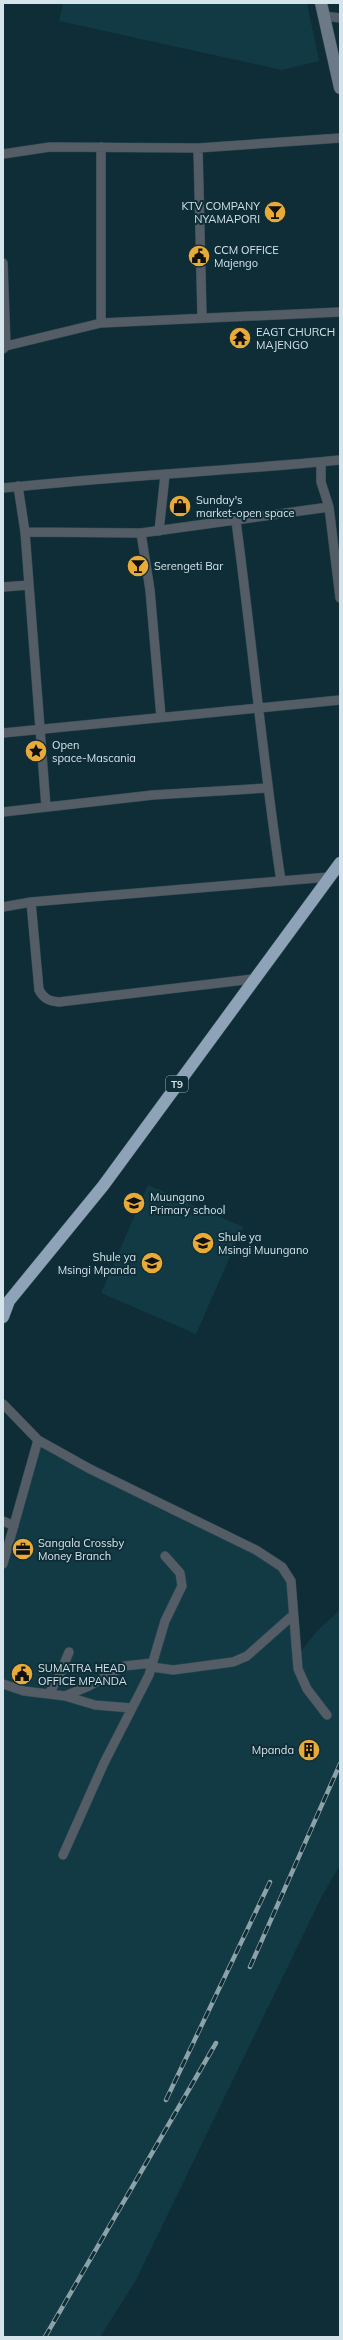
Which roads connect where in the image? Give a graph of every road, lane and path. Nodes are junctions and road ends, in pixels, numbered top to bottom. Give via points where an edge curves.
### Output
1 (321, 3) edge
2 (324, 16) junction
3 (340, 18) edge
4 (340, 88) edge
5 (340, 138) edge
6 (101, 147) junction
7 (198, 148) junction
8 (3, 154) edge
9 (3, 263) edge
10 (340, 312) edge
11 (202, 317) junction
12 (101, 324) junction
13 (5, 347) edge
14 (340, 460) edge
15 (321, 462) junction
16 (165, 475) junction
17 (18, 486) junction
18 (3, 488) edge
19 (329, 507) junction
20 (236, 521) junction
21 (159, 531) junction
22 (25, 532) junction
23 (141, 533) junction
24 (29, 585) junction
25 (3, 587) edge
26 (340, 598) edge
27 (340, 700) edge
28 (260, 707) junction
29 (162, 717) junction
30 (41, 729) junction
31 (3, 733) edge
32 (268, 788) junction
33 (46, 806) junction
34 (3, 812) edge
35 (340, 863) edge
36 (329, 877) junction
37 (281, 881) junction
38 (31, 902) junction
39 (3, 907) edge
40 (253, 979) junction
41 (6, 1302) edge
42 (3, 1317) edge
43 (3, 1404) edge
44 (38, 1440) junction
45 (3, 1521) edge
46 (14, 1526) junction
47 (165, 1556) dead end
48 (3, 1564) edge
49 (292, 1616) junction
50 (69, 1652) dead end
51 (152, 1665) junction
52 (3, 1684) edge
53 (49, 1694) junction
54 (65, 1696) junction
55 (131, 1708) junction
56 (327, 1716) dead end
57 (63, 1855) dead end

1 - 2 street
2 - 3 street
2 - 4 street
5 - 7 street
6 - 7 street
6 - 8 street via 50,147
6 - 12 street
7 - 11 street
9 - 13 street
10 - 11 street
11 - 12 street
12 - 13 street
14 - 15 street
15 - 16 street
15 - 19 street via 321,482
16 - 17 street
16 - 21 street
17 - 18 street
17 - 22 street
19 - 20 street
19 - 26 street
20 - 21 street
20 - 28 street
21 - 23 street
22 - 23 street
22 - 24 street
23 - 29 street via 150,590
24 - 25 street
24 - 30 street
27 - 28 street
28 - 29 street
28 - 32 street
29 - 30 street
30 - 31 street
30 - 33 street
32 - 33 street via 153,795
32 - 37 street
33 - 34 street
35 - 36 highway, T9
36 - 37 street
36 - 40 highway, T9
37 - 38 street
38 - 39 street
38 - 40 street via 39,990 49,1001 59,1002
40 - 41 highway, T9 via 103,1186
41 - 42 highway, T9
43 - 44 street
44 - 46 street
44 - 49 street via 90,1469 256,1550 282,1567 291,1581
45 - 46 street
46 - 48 street
47 - 51 street via 180,1573 182,1586 165,1621
49 - 51 street via 248,1656 233,1662 173,1670
49 - 56 street via 298,1669 307,1689
50 - 53 street
51 - 54 street via 124,1666
51 - 55 street
52 - 53 street via 24,1691
53 - 54 street
54 - 55 street via 95,1705
55 - 57 street

